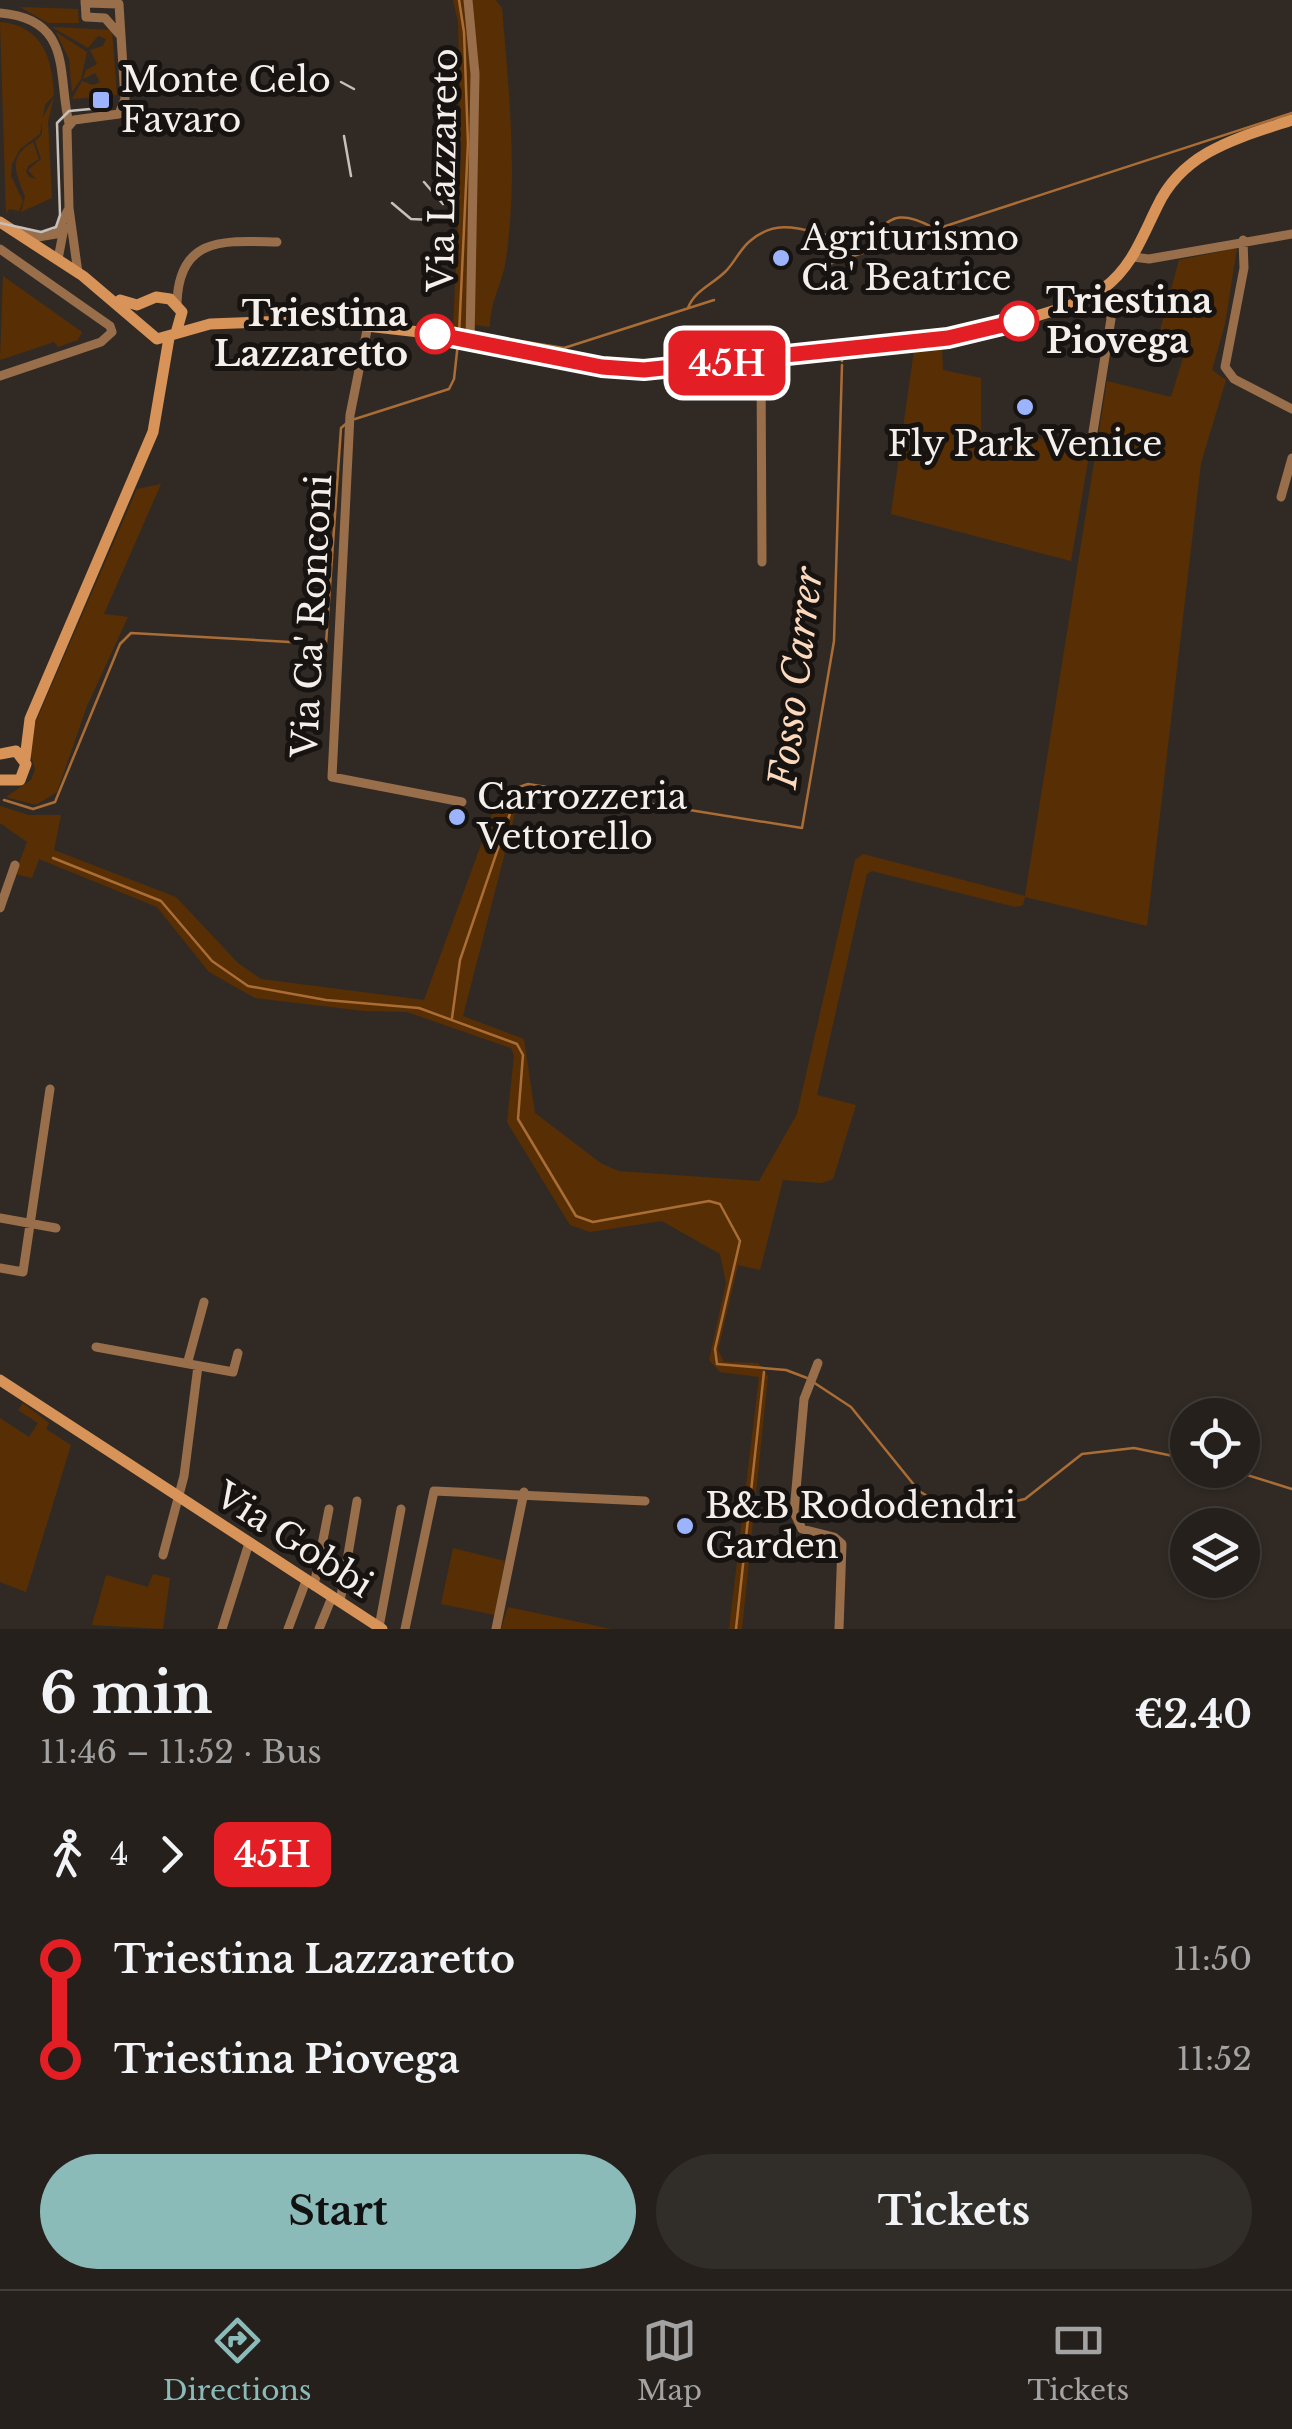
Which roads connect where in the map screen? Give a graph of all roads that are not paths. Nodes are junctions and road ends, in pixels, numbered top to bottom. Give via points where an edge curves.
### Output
1 (468, 0) edge
2 (85, 2) edge
3 (0, 13) edge
4 (120, 13) junction
5 (106, 18) junction
6 (121, 37) junction
7 (1292, 120) edge
8 (68, 126) junction
9 (6, 224) edge
10 (68, 225) junction
11 (1292, 234) edge
12 (1244, 240) junction
13 (277, 242) dead end
14 (0, 249) edge
15 (1133, 256) junction
16 (58, 259) junction
17 (81, 274) junction
18 (182, 277) junction
19 (1106, 286) junction
20 (162, 297) junction
21 (145, 304) junction
22 (179, 308) junction
23 (140, 323) junction
24 (210, 324) junction
25 (368, 325) junction
26 (172, 336) junction
27 (152, 337) junction
28 (469, 341) junction
29 (761, 359) junction
30 (163, 373) junction
31 (0, 376) edge
32 (1292, 409) edge
33 (1094, 432) dead end
34 (1292, 458) edge
35 (1282, 498) dead end
36 (762, 562) dead end
37 (30, 719) junction
38 (3, 752) edge
39 (24, 759) junction
40 (0, 780) edge
41 (15, 782) junction
42 (0, 797) edge
43 (462, 802) dead end
44 (15, 864) dead end
45 (0, 908) edge
46 (50, 1089) dead end
47 (0, 1218) edge
48 (30, 1224) junction
49 (56, 1228) dead end
50 (0, 1268) edge
51 (204, 1302) dead end
52 (96, 1347) dead end
53 (238, 1353) dead end
54 (193, 1363) junction
55 (818, 1363) dead end
56 (0, 1380) edge
57 (524, 1492) junction
58 (177, 1496) junction
59 (358, 1500) dead end
60 (645, 1501) dead end
61 (330, 1509) dead end
62 (401, 1509) dead end
63 (249, 1543) junction
64 (163, 1555) dead end
65 (310, 1583) junction
66 (336, 1600) junction
67 (381, 1628) edge
68 (222, 1629) edge
69 (288, 1629) edge
70 (319, 1629) edge
71 (405, 1629) edge
72 (496, 1629) edge
73 (839, 1629) edge

1 - 28 street, Via Lazzareto via 475,74
2 - 4 street via 115,2
2 - 5 street via 86,17
3 - 8 street via 29,20 56,47 62,126
4 - 5 street
4 - 6 street
5 - 6 street
6 - 8 street via 122,111
7 - 15 street via 1214,148 1184,168
8 - 10 street
9 - 10 street via 40,237
9 - 16 street
10 - 16 street via 66,250
10 - 17 street
11 - 12 street
12 - 15 street via 1149,259
12 - 32 street via 1225,367 1234,379
13 - 18 street via 208,244
14 - 31 street via 112,329 101,342
15 - 19 street
16 - 17 street
17 - 21 street via 128,304
17 - 23 street
18 - 20 street
18 - 22 street
19 - 29 street via 1067,306 969,334
19 - 33 street via 1111,319
20 - 21 street
20 - 22 street
21 - 23 street
22 - 24 street
22 - 26 street
23 - 27 street
24 - 25 street via 279,318
24 - 26 street
25 - 28 street
25 - 43 street, Via Ca' Ronconi via 349,420 332,778
26 - 27 street
26 - 30 street
27 - 30 street
28 - 29 street via 631,370
29 - 36 street
30 - 37 street via 153,432
34 - 35 street
37 - 38 street
37 - 39 street
38 - 39 street
39 - 41 street via 24,776
40 - 41 street
41 - 42 street
44 - 45 street
46 - 48 street
47 - 48 street
48 - 49 street
48 - 50 street via 23,1272
51 - 54 street
52 - 54 street
53 - 54 street via 233,1372
54 - 58 street
55 - 73 street via 809,1379 794,1512 802,1529 842,1544
56 - 58 street, Via Gobbi
57 - 60 street
57 - 71 street via 434,1491
57 - 72 street
58 - 63 street, Via Gobbi
58 - 64 street, Via Gobbi
59 - 66 street
61 - 65 street
62 - 67 street
63 - 65 street, Via Gobbi
63 - 68 street
65 - 66 street, Via Gobbi
65 - 69 street
66 - 67 street, Via Gobbi
66 - 70 street

